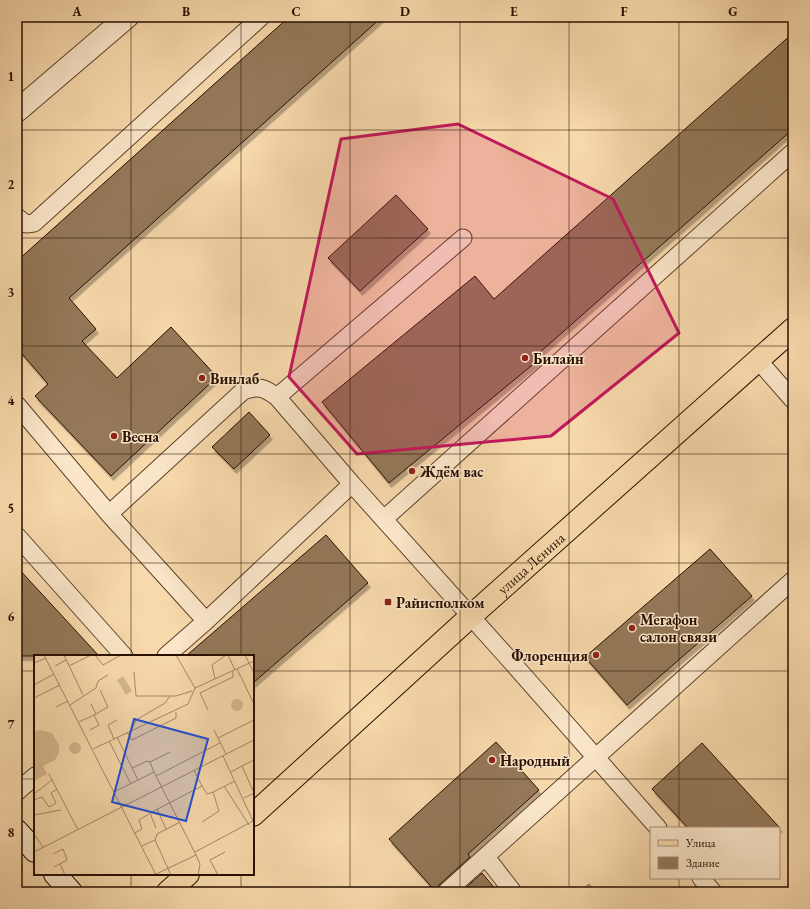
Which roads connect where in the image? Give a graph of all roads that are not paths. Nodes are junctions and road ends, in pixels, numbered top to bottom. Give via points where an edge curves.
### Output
1 (128, 17) edge
2 (261, 17) edge
3 (17, 111) edge
4 (793, 152) edge
5 (17, 217) edge
6 (463, 238) dead end
7 (793, 329) edge
8 (758, 360) junction
9 (277, 397) junction
10 (793, 400) edge
11 (17, 405) edge
12 (352, 484) junction
13 (109, 514) junction
14 (384, 519) junction
15 (17, 536) edge
16 (793, 580) edge
17 (471, 616) junction
18 (206, 621) junction
19 (123, 655) edge
20 (167, 655) edge
21 (596, 757) junction
22 (34, 777) edge
23 (17, 792) edge
24 (254, 814) edge
25 (657, 827) edge
26 (17, 831) edge
27 (34, 850) edge
28 (486, 857) junction
29 (56, 875) edge
30 (187, 875) edge
31 (702, 879) edge
32 (71, 892) edge
33 (168, 892) edge
34 (446, 892) edge
35 (513, 892) edge
36 (713, 892) edge

1 - 3 street
2 - 5 lane via 34,223 26,224
4 - 14 lane
6 - 9 lane
7 - 8 main road, улица Ленина
8 - 10 lane
8 - 17 main road, улица Ленина
9 - 12 lane
9 - 13 lane via 263,388 243,391
11 - 13 lane
12 - 14 lane
12 - 18 lane
13 - 18 lane
14 - 17 lane
15 - 19 lane
16 - 21 lane
17 - 21 lane
17 - 24 main road, улица Ленина
18 - 20 lane
21 - 25 lane
21 - 28 lane
22 - 23 lane
26 - 27 street
28 - 34 lane
28 - 35 lane
29 - 32 street
30 - 33 main road
31 - 36 lane

